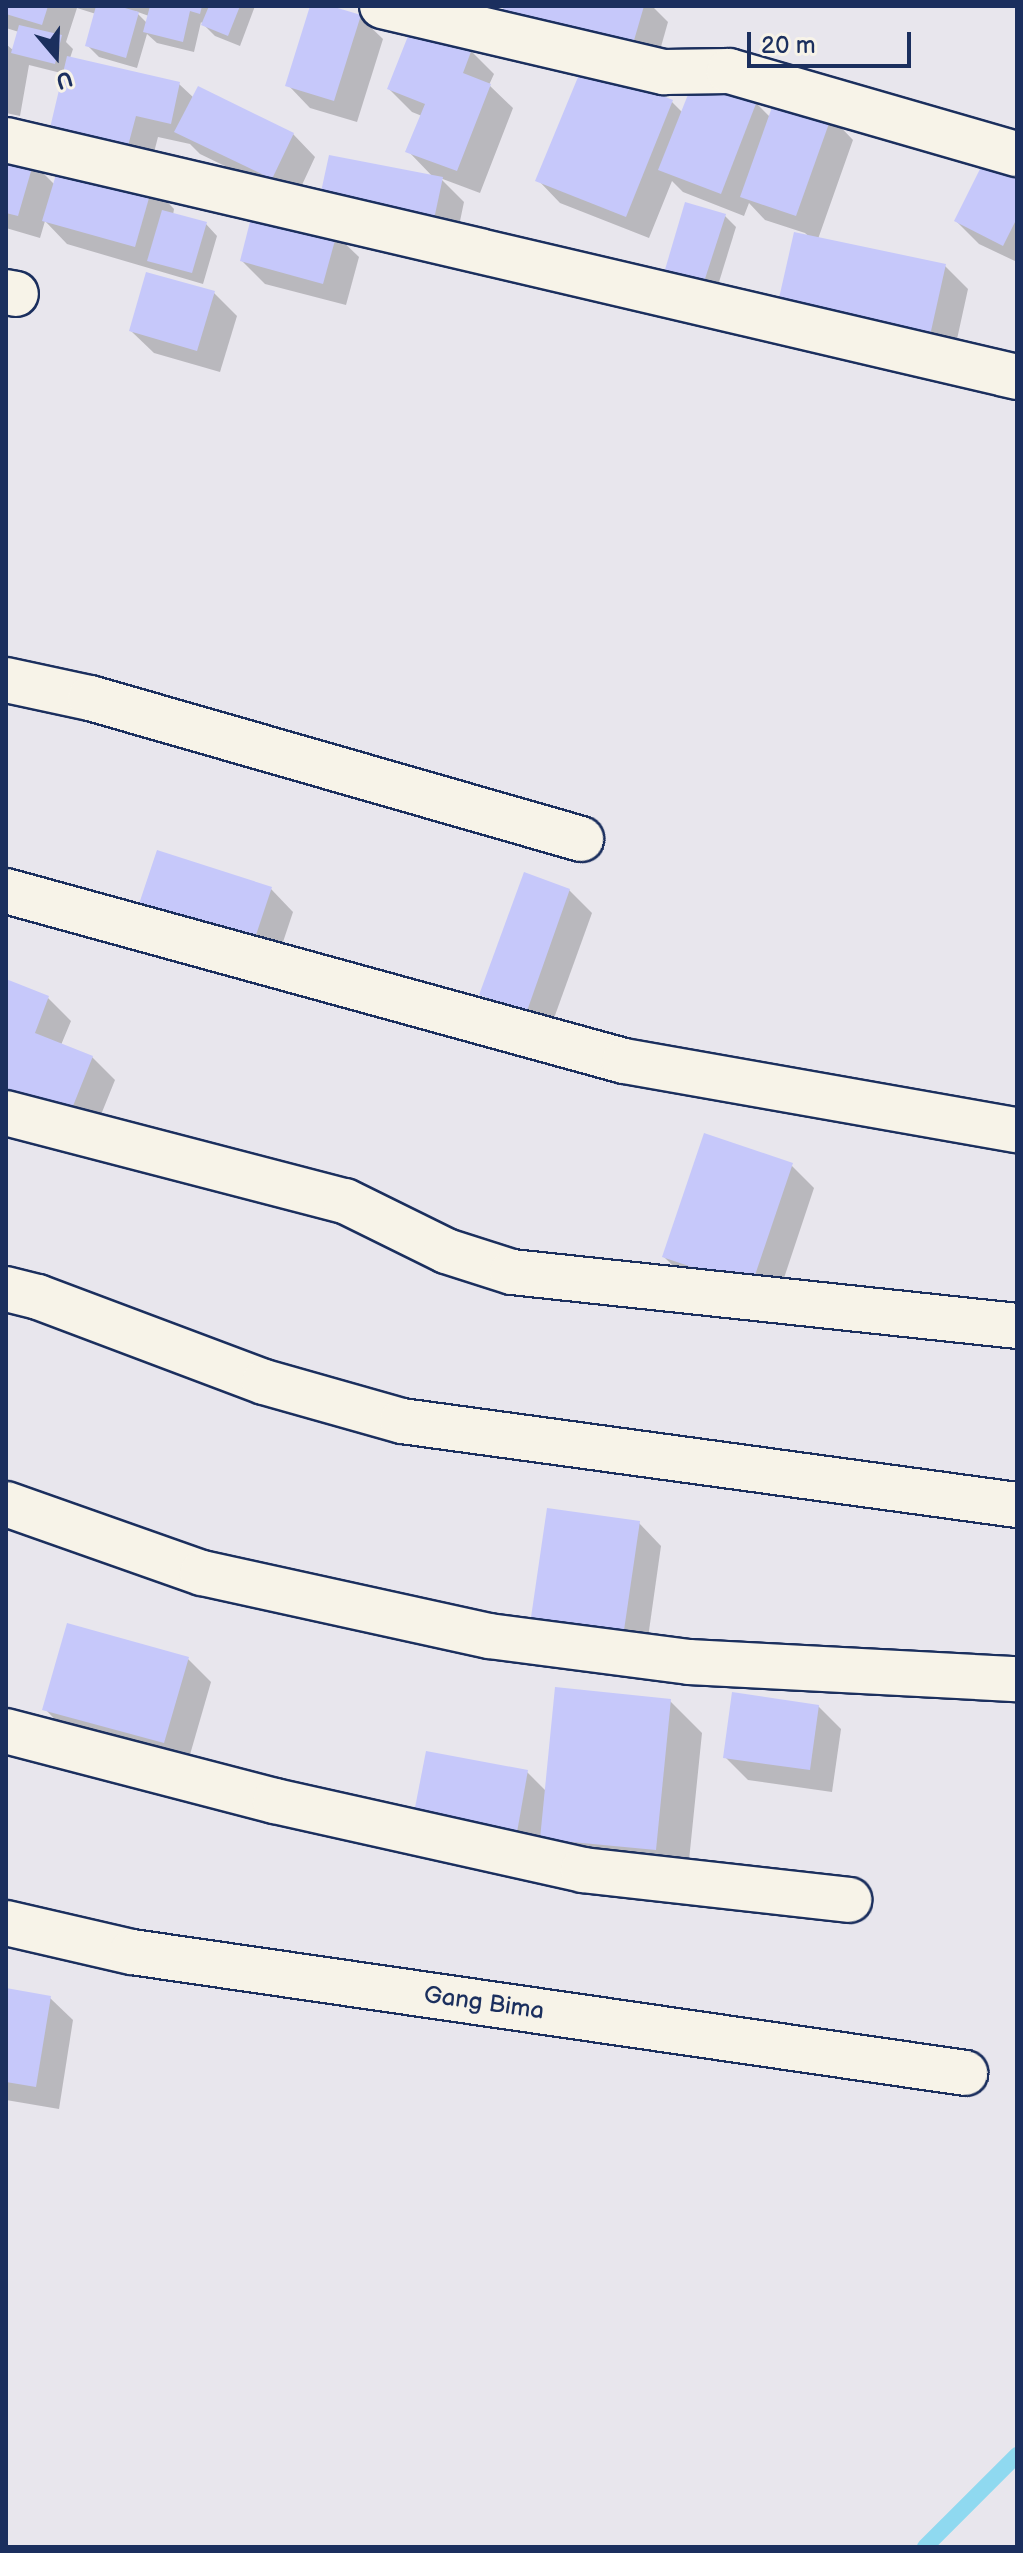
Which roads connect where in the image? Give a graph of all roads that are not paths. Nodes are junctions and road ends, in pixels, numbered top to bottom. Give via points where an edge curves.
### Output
1 (382, 6) edge
2 (6, 140) edge
3 (1017, 154) edge
4 (1017, 377) edge
5 (6, 680) edge
6 (581, 839) dead end
7 (6, 891) edge
8 (6, 1113) edge
9 (1017, 1130) edge
10 (6, 1289) edge
11 (1017, 1326) edge
12 (6, 1504) edge
13 (1017, 1505) edge
14 (1017, 1679) edge
15 (6, 1731) edge
16 (849, 1900) dead end
17 (6, 1923) edge
18 (965, 2073) dead end

1 - 3 street via 664,72 729,71
2 - 4 street
5 - 6 street via 105,702
7 - 9 street via 624,1061
8 - 11 street via 345,1201 446,1251 512,1272
10 - 13 street via 264,1382 402,1421
12 - 14 street via 202,1573 489,1636 689,1662
15 - 16 street via 275,1801 583,1870
17 - 18 street, Gang Bima via 132,1952

